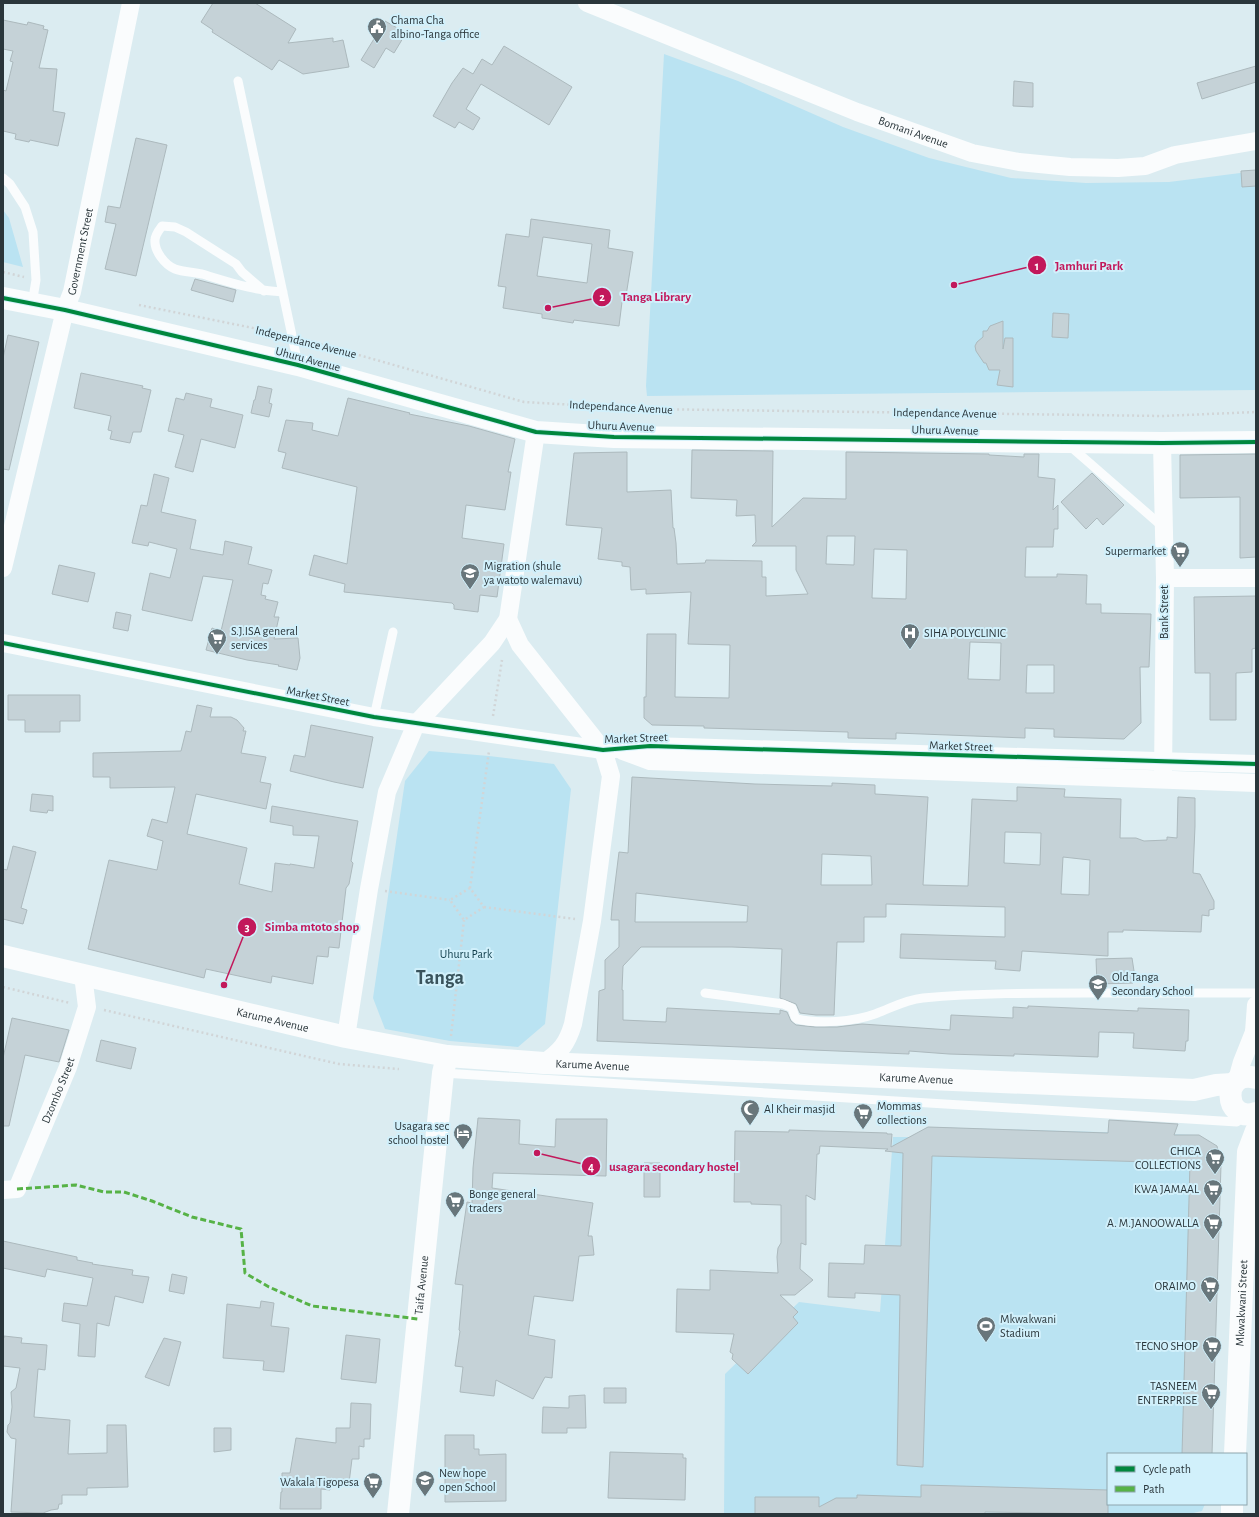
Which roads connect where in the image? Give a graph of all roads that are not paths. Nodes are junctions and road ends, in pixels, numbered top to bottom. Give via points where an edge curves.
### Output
1 (131, 3) edge
2 (587, 3) edge
3 (238, 81) dead end
4 (1256, 141) edge
5 (3, 178) edge
6 (264, 291) junction
7 (283, 292) junction
8 (3, 298) edge
9 (32, 304) junction
10 (65, 310) junction
11 (298, 365) junction
12 (536, 432) junction
13 (1066, 442) junction
14 (1256, 442) edge
15 (1162, 443) junction
16 (1164, 528) junction
17 (3, 568) edge
18 (1165, 578) junction
19 (1256, 578) edge
20 (508, 619) junction
21 (393, 632) dead end
22 (3, 643) edge
23 (374, 717) junction
24 (416, 724) junction
25 (612, 750) junction
26 (1163, 762) junction
27 (1256, 764) edge
28 (1163, 780) junction
29 (1256, 783) edge
30 (3, 956) edge
31 (83, 975) junction
32 (705, 993) dead end
33 (1256, 993) edge
34 (1256, 1006) edge
35 (1255, 1036) edge
36 (346, 1037) junction
37 (544, 1063) junction
38 (445, 1065) junction
39 (1243, 1103) edge
40 (3, 1190) edge
41 (1235, 1453) edge
42 (398, 1514) edge

1 - 10 street, Government Street via 72,292
2 - 4 street, Bomani Avenue via 857,112 972,153 1019,162 1118,168 1145,166 1175,155
3 - 7 lane
5 - 9 lane via 25,207 33,232 36,280
6 - 6 lane via 174,268 162,258 156,248 154,240 157,232 162,226 175,227 186,232 236,264
6 - 7 lane
7 - 11 lane
8 - 9 main road, Uhuru Avenue
9 - 10 main road, Uhuru Avenue
10 - 11 main road, Uhuru Avenue
10 - 17 street, Government Street
11 - 12 main road, Uhuru Avenue
12 - 13 main road, Uhuru Avenue via 614,437
12 - 20 street
13 - 15 main road, Uhuru Avenue
13 - 16 lane
14 - 15 main road, Uhuru Avenue
15 - 16 street, Bank Street
16 - 18 street, Bank Street
18 - 19 street
18 - 26 street, Bank Street
20 - 24 street via 492,643
20 - 25 street via 520,645
21 - 23 lane
22 - 23 street, Market Street
23 - 24 street, Market Street
24 - 25 street, Market Street
24 - 36 street via 387,792
25 - 26 street, Market Street via 650,746
25 - 28 street, Market Street via 650,761
25 - 37 street via 611,776 592,921 575,1011 569,1037 559,1053
26 - 27 street, Market Street
26 - 28 street, Bank Street
28 - 29 street, Market Street
30 - 31 main road, Karume Avenue
31 - 36 main road, Karume Avenue
31 - 40 street, Dzombo Street via 87,1007 68,1067 17,1189
32 - 33 lane via 783,1004 792,1008 797,1019 841,1021 874,1014 901,1002 981,994
34 - 35 street, Mkwakwani Street
35 - 39 street, Mkwakwani Street via 1242,1062
36 - 38 main road, Karume Avenue
37 - 38 main road, Karume Avenue
37 - 39 main road, Karume Avenue via 1194,1090 1204,1087
38 - 39 lane
38 - 42 main road, Taifa Avenue
39 - 41 main road, Mkwakwani Street via 1248,1152

